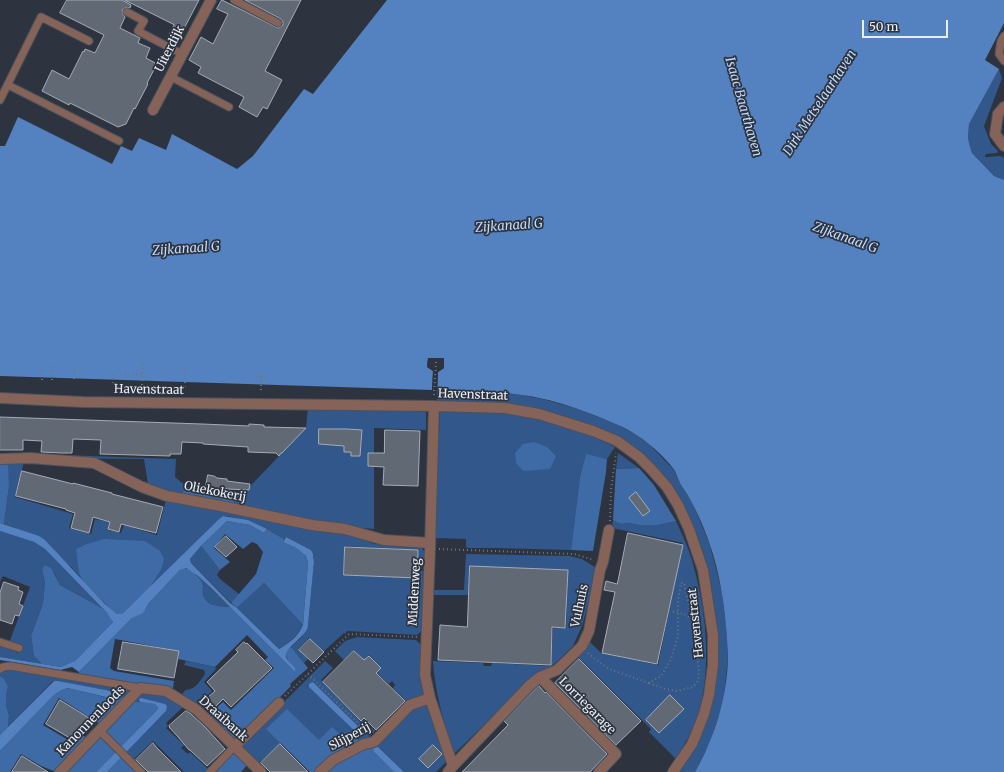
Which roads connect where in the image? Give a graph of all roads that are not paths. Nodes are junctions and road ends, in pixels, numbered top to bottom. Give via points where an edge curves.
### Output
1 (210, 0) edge
2 (234, 0) edge
3 (127, 12) dead end
4 (278, 23) dead end
5 (1004, 36) edge
6 (89, 41) dead end
7 (182, 54) junction
8 (1004, 61) edge
9 (171, 76) junction
10 (8, 85) junction
11 (0, 100) edge
12 (229, 107) dead end
13 (1004, 107) edge
14 (153, 110) dead end
15 (119, 141) dead end
16 (1004, 146) edge
17 (0, 398) edge
18 (434, 406) junction
19 (0, 458) edge
20 (609, 530) road end
21 (430, 546) junction
22 (0, 642) edge
23 (19, 648) dead end
24 (1, 667) edge
25 (540, 677) junction
26 (140, 688) junction
27 (430, 698) junction
28 (279, 703) road end
29 (100, 731) junction
30 (235, 746) junction
31 (451, 769) edge
32 (60, 772) edge
33 (141, 772) edge
34 (210, 772) edge
35 (261, 772) edge
36 (320, 772) edge
37 (599, 772) edge
38 (672, 772) edge

1 - 7 street, Uiterdijk
2 - 4 lane
3 - 7 lane via 144,21 138,31
5 - 8 lane via 999,54
6 - 10 lane via 41,17
7 - 9 street, Uiterdijk
9 - 12 lane
9 - 14 street, Uiterdijk
10 - 11 lane
10 - 15 lane
13 - 16 street via 998,114 995,134
17 - 18 street, Havenstraat via 83,402
18 - 21 street, Middenweg
18 - 38 street, Havenstraat via 505,408 539,414 593,431 617,442 639,457 666,487 678,505 703,570 713,635 713,665 704,714 692,744
19 - 21 street, Oliekokerij via 94,463 142,487 167,496 344,529 384,540
20 - 25 street, Vulhuis via 589,631 582,646 557,670
21 - 27 street, Middenweg via 425,675
22 - 23 lane
24 - 26 lane via 10,666
25 - 31 street, Vulhuis
25 - 37 street, Lorriegarage via 616,754
26 - 29 street, Kanonnenloods
26 - 30 street, Draaibank via 166,691 197,710
27 - 31 street, Middenweg via 446,745
27 - 36 street, Slijperij via 410,705 375,741 333,760
28 - 30 street
29 - 32 street, Kanonnenloods
29 - 33 lane
30 - 34 lane
30 - 35 street, Draaibank

